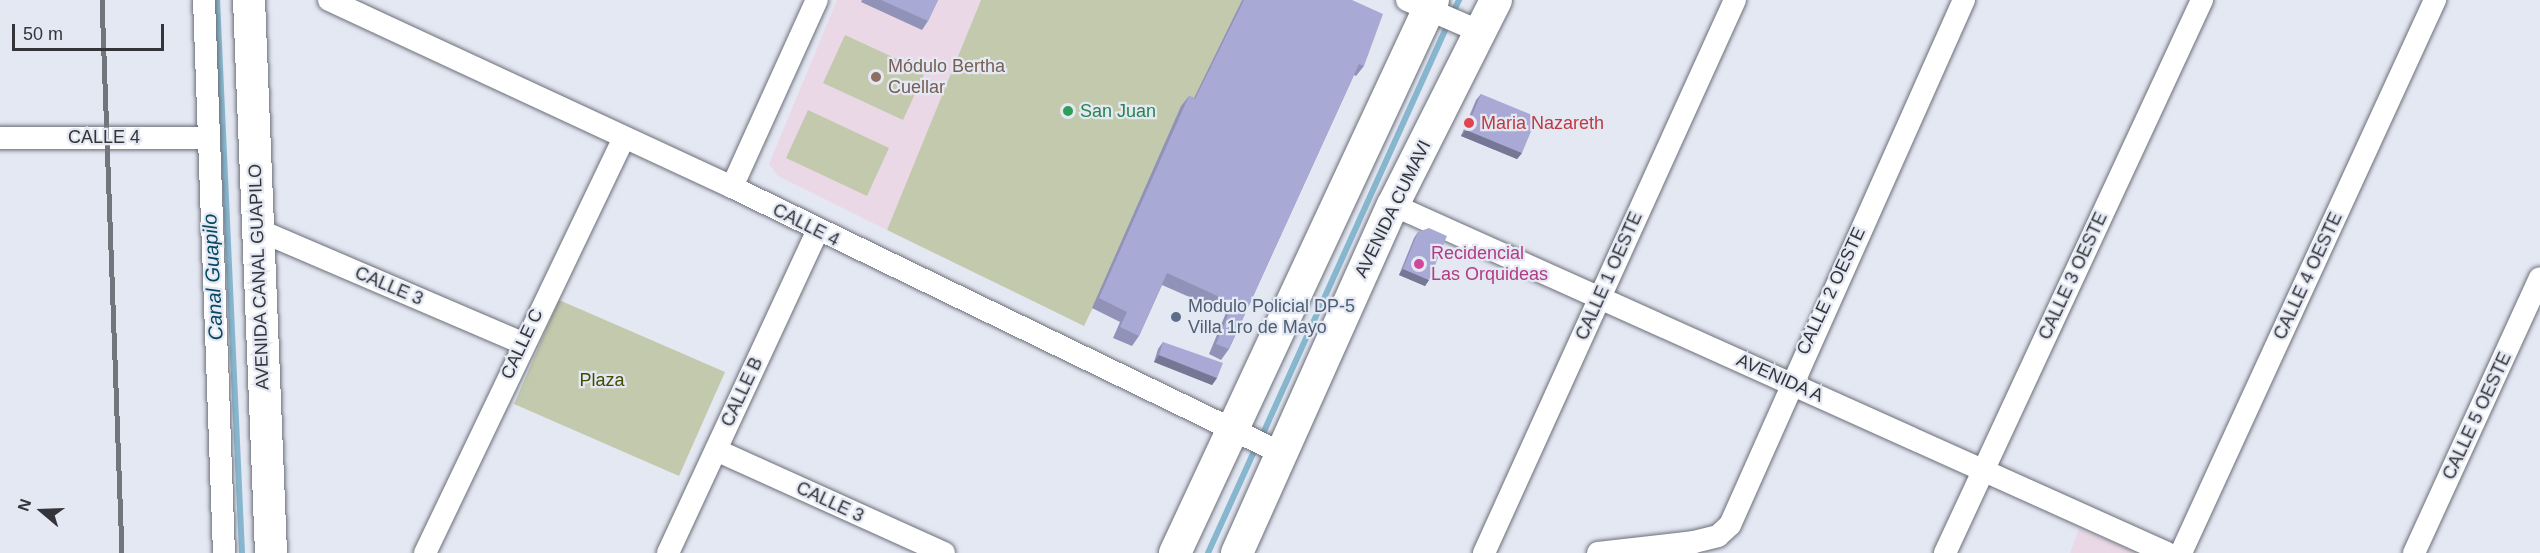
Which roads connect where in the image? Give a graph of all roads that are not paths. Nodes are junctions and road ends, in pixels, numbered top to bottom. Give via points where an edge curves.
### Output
1 (204, 0) edge
2 (249, 0) edge
3 (329, 0) edge
4 (817, 0) edge
5 (1496, 0) edge
6 (1735, 0) edge
7 (1964, 0) edge
8 (2202, 0) edge
9 (2435, 0) edge
10 (1427, 6) edge
11 (1475, 29) junction
12 (0, 138) edge
13 (208, 138) junction
14 (624, 138) junction
15 (732, 187) junction
16 (1393, 205) junction
17 (256, 229) junction
18 (817, 232) junction
19 (2540, 278) edge
20 (1600, 297) junction
21 (522, 343) junction
22 (1789, 382) junction
23 (1255, 442) junction
24 (716, 450) junction
25 (1984, 470) junction
26 (903, 545) edge
27 (224, 553) edge
28 (271, 553) edge
29 (426, 553) edge
30 (668, 553) edge
31 (944, 553) edge
32 (1175, 553) edge
33 (1237, 553) edge
34 (1484, 553) edge
35 (1598, 553) edge
36 (1945, 553) edge
37 (2167, 553) edge
38 (2181, 553) edge
39 (2414, 553) edge

1 - 13 street
2 - 17 main road, AVENIDA CANAL GUAPILO
3 - 14 street, CALLE 4
4 - 15 street
5 - 11 main road, AVENIDA CUMAVI
6 - 20 street, CALLE 1 OESTE
7 - 22 street, CALLE 2 OESTE
8 - 25 street, CALLE 3 OESTE
9 - 38 street, CALLE 4 OESTE
10 - 11 street
10 - 23 main road, AVENIDA CUMAVI
11 - 16 main road, AVENIDA CUMAVI
12 - 13 street, CALLE 4
13 - 27 street
14 - 15 street, CALLE 4
14 - 21 street, CALLE C
15 - 18 street, CALLE 4
16 - 20 street, AVENIDA A
16 - 23 main road, AVENIDA CUMAVI
17 - 21 street, CALLE 3
17 - 28 main road, AVENIDA CANAL GUAPILO
18 - 23 street, CALLE 4
18 - 24 street, CALLE B
19 - 39 street, CALLE 5 OESTE
20 - 22 street, AVENIDA A
20 - 34 street, CALLE 1 OESTE
21 - 29 street, CALLE C
22 - 25 street, AVENIDA A
22 - 35 street, CALLE 2 OESTE via 1730,525 1718,536
23 - 32 main road, AVENIDA CUMAVI
23 - 33 main road, AVENIDA CUMAVI
24 - 26 street, CALLE 3
24 - 30 street, CALLE B
25 - 36 street, CALLE 3 OESTE
25 - 37 street, AVENIDA A
26 - 31 street, CALLE 3

